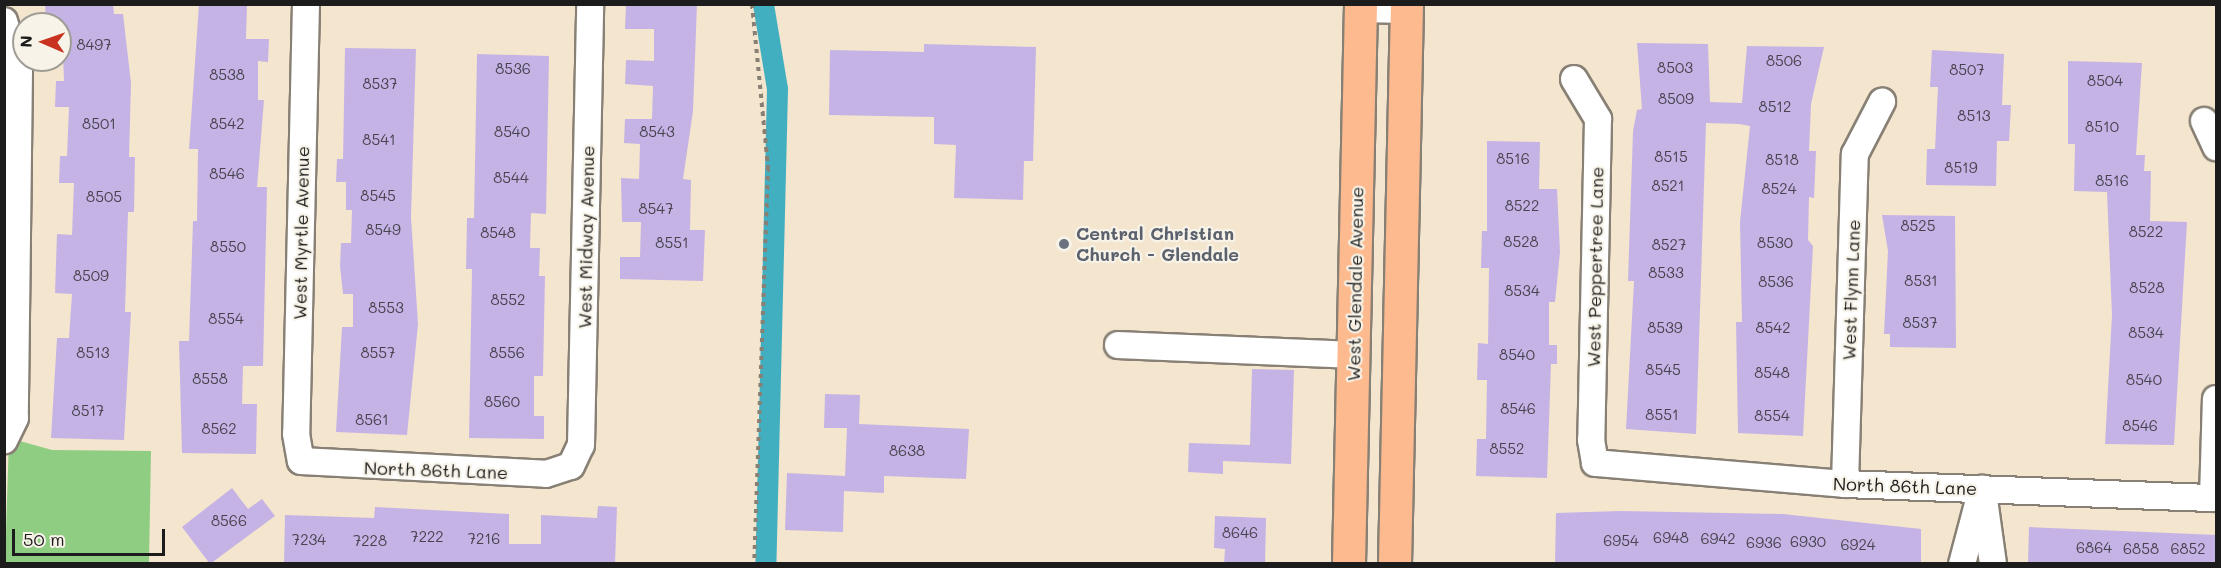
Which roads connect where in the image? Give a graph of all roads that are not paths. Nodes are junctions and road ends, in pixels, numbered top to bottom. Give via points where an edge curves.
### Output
1 (306, 4) edge
2 (590, 4) edge
3 (1361, 7) edge
4 (1407, 7) edge
5 (4, 21) edge
6 (1574, 79) dead end
7 (1882, 102) dead end
8 (2204, 121) dead end
9 (2217, 147) edge
10 (1118, 345) dead end
11 (1354, 355) junction
12 (2217, 399) edge
13 (7, 440) edge
14 (301, 461) joint
15 (1595, 463) joint
16 (571, 466) joint
17 (1845, 484) junction
18 (1982, 489) junction
19 (2215, 498) edge
20 (1349, 564) edge
21 (1395, 564) edge
22 (1962, 564) edge
23 (1993, 564) edge

1 - 14 street, West Myrtle Avenue via 296,434
2 - 16 street, West Midway Avenue via 582,445
3 - 4 street
3 - 11 main road, West Glendale Avenue
4 - 21 main road
5 - 13 street via 18,71 15,418
6 - 15 street, West Peppertree Lane via 1598,119 1591,440
7 - 17 street, West Flynn Lane via 1855,154
8 - 9 street
10 - 11 street
11 - 20 main road, West Glendale Avenue
12 - 19 street
14 - 16 street, North 86th Lane via 546,474
15 - 17 street, North 86th Lane
17 - 18 street, North 86th Lane
18 - 19 street, North 86th Lane
18 - 22 street
18 - 23 street

